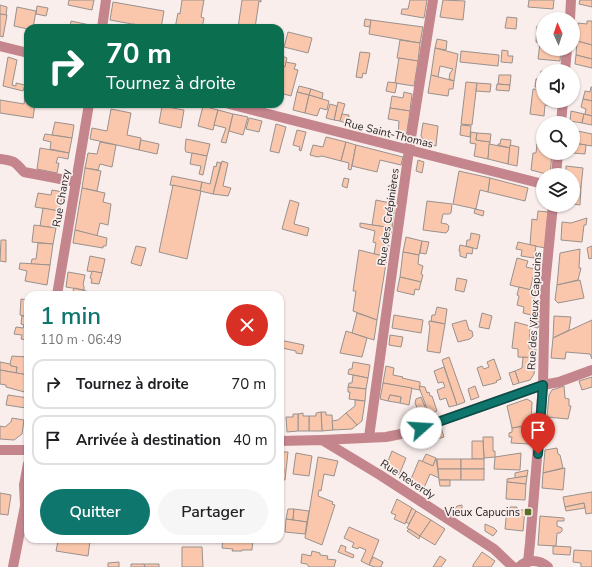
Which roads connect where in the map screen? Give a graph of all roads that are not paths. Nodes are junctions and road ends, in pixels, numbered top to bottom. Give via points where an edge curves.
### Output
1 (106, 0) edge
2 (433, 0) edge
3 (571, 0) edge
4 (570, 12) edge
5 (103, 24) edge
6 (0, 46) edge
7 (24, 52) edge
8 (88, 108) edge
9 (245, 108) edge
10 (409, 150) junction
11 (0, 159) edge
12 (76, 182) junction
13 (536, 182) edge
14 (552, 212) edge
15 (58, 291) edge
16 (592, 370) edge
17 (543, 385) junction
18 (369, 437) junction
19 (322, 440) junction
20 (284, 441) edge
21 (0, 450) edge
22 (24, 450) edge
23 (24, 511) edge
24 (523, 564) edge
25 (13, 567) edge
26 (513, 567) edge
27 (548, 567) edge

1 - 5 street
2 - 10 street, Rue des Crépinières
3 - 4 street
6 - 7 street
8 - 12 street, Rue Chanzy
9 - 10 street, Rue Saint-Thomas
10 - 13 street, Rue Saint-Thomas
10 - 18 street, Rue des Crépinières
11 - 12 street via 13,160 24,172
12 - 15 street, Rue Chanzy
14 - 17 street, Rue des Vieux Capucins via 546,285
16 - 17 street
17 - 18 street via 406,433
17 - 24 street, Rue des Vieux Capucins via 530,543
18 - 19 street
19 - 20 street
19 - 26 street, Rue Reverdy via 494,549
21 - 22 street
23 - 25 street
24 - 27 street via 540,562

